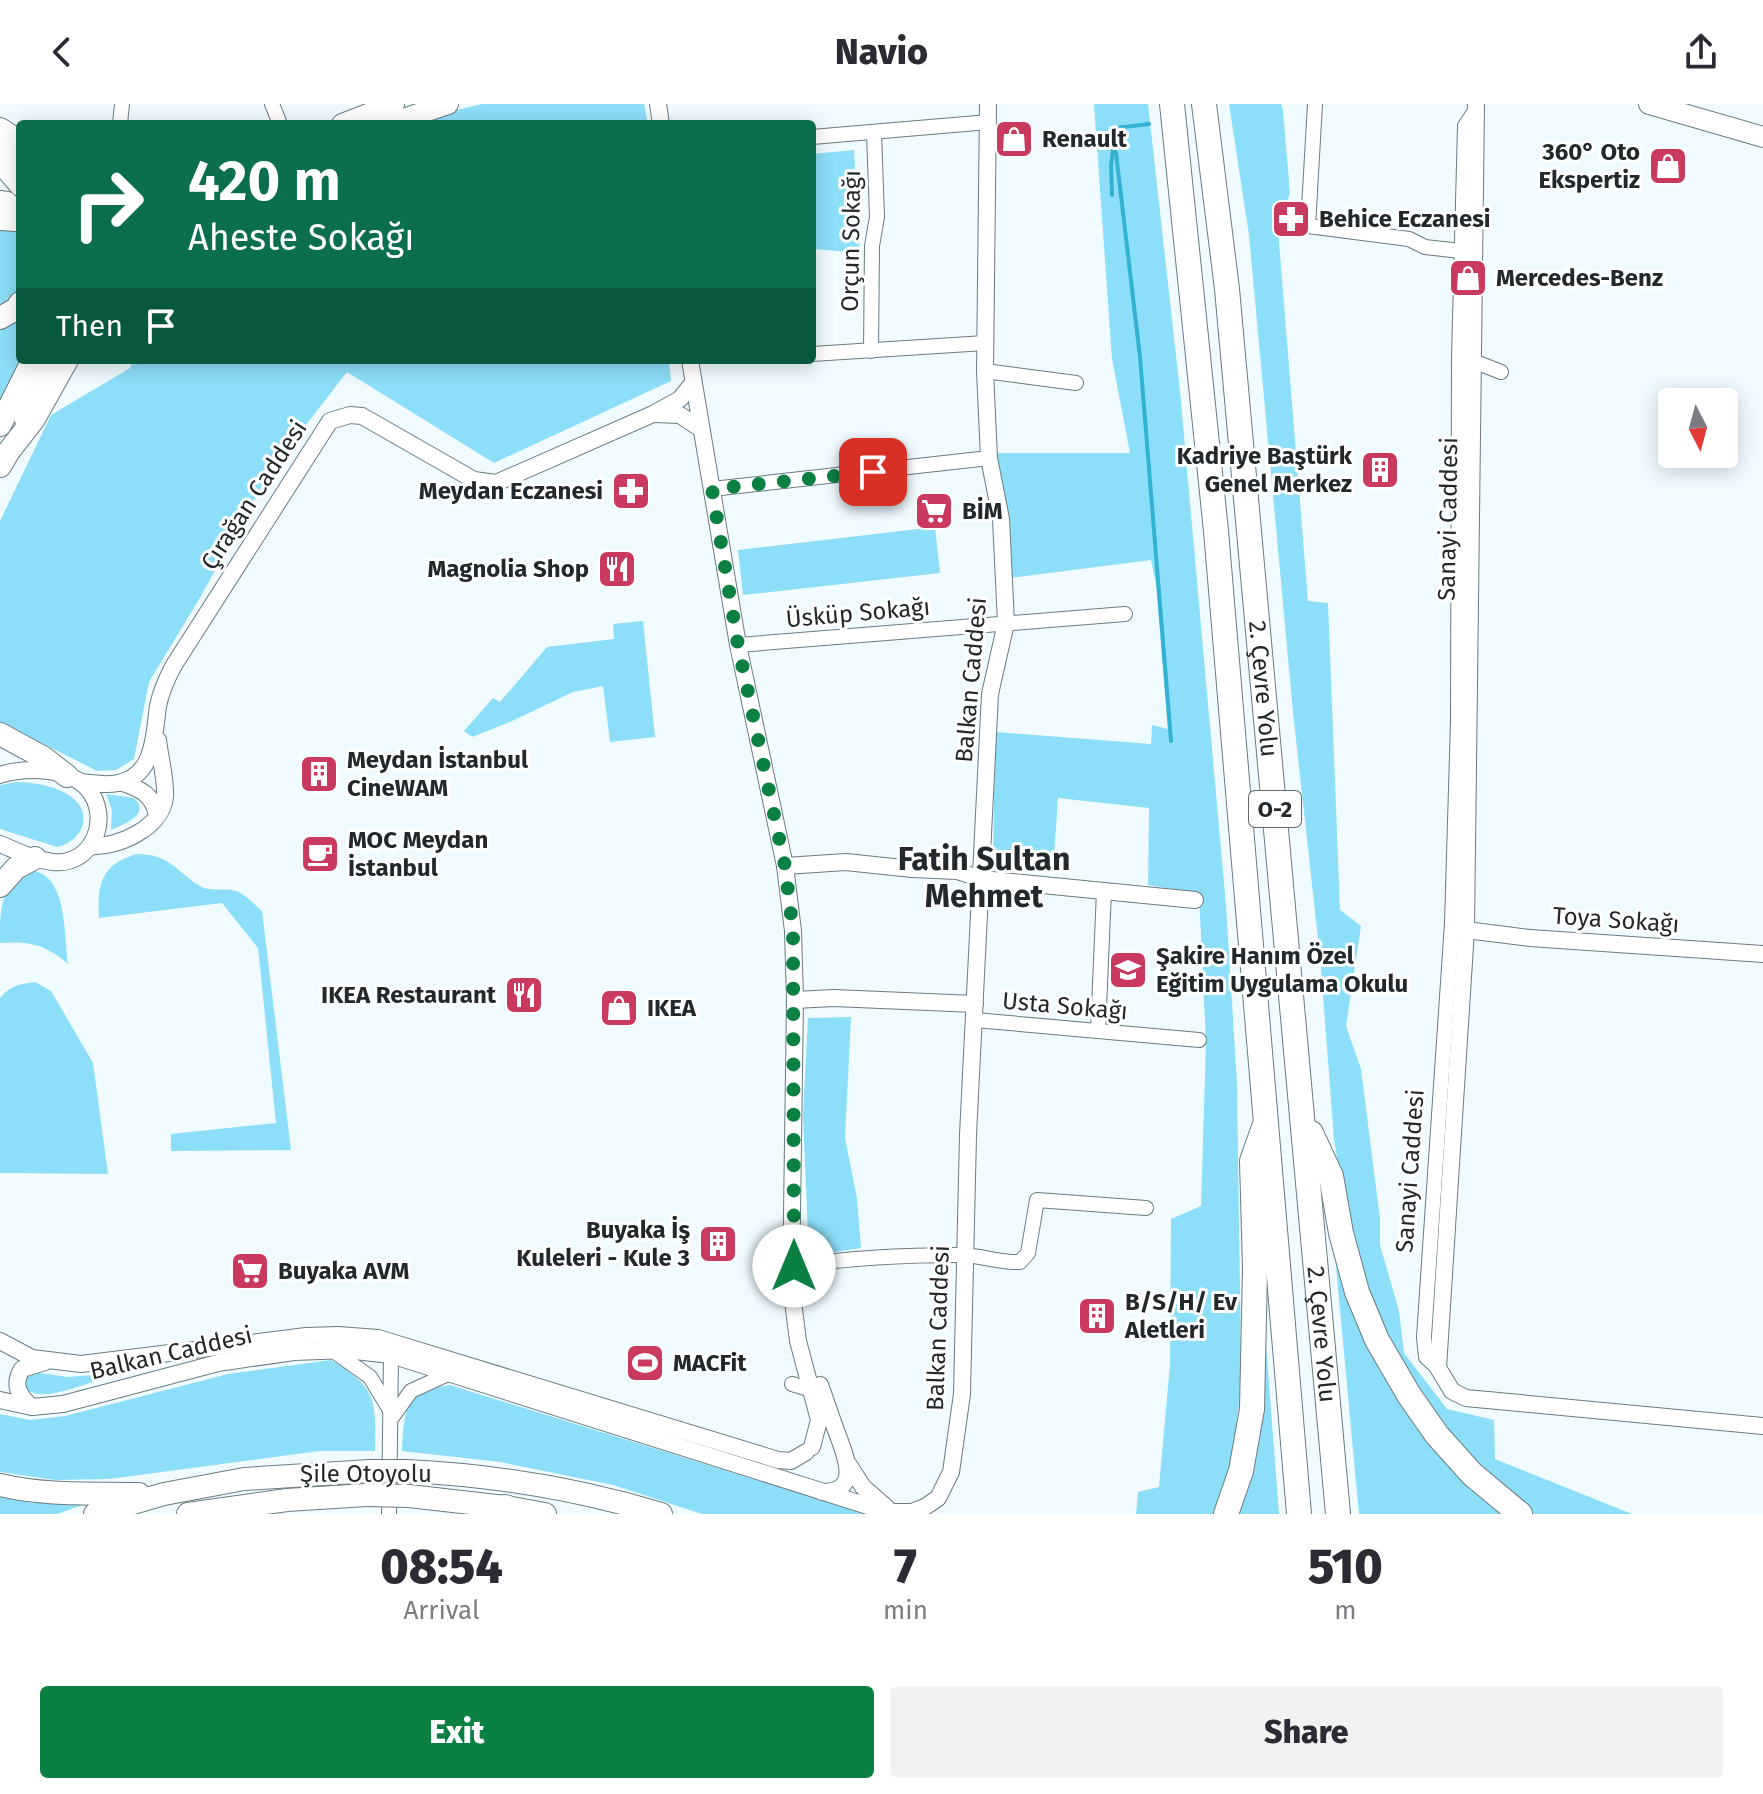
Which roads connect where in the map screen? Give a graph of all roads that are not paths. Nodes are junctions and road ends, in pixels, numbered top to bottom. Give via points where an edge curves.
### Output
1 (448, 104) edge
2 (988, 104) edge
3 (1172, 104) edge
4 (1204, 104) edge
5 (1315, 104) edge
6 (1652, 104) edge
7 (1478, 105) edge
8 (389, 110) edge
9 (355, 120) edge
10 (989, 122) junction
11 (874, 132) junction
12 (816, 137) edge
13 (1763, 137) edge
14 (0, 142) edge
15 (16, 159) edge
16 (0, 163) edge
17 (8, 206) edge
18 (1461, 251) junction
19 (985, 343) junction
20 (871, 351) junction
21 (816, 354) edge
22 (1466, 358) junction
23 (31, 364) edge
24 (49, 364) edge
25 (65, 364) edge
26 (691, 364) edge
27 (985, 371) junction
28 (1501, 372) dead end
29 (693, 383) junction
30 (1076, 383) dead end
31 (653, 414) junction
32 (0, 425) edge
33 (701, 429) junction
34 (4, 458) edge
35 (989, 458) junction
36 (712, 489) junction
37 (1125, 614) dead end
38 (1006, 623) junction
39 (738, 645) junction
40 (157, 720) junction
41 (0, 734) edge
42 (0, 765) edge
43 (39, 771) junction
44 (0, 775) edge
45 (74, 779) junction
46 (123, 783) junction
47 (157, 815) junction
48 (0, 844) edge
49 (91, 846) junction
50 (35, 858) junction
51 (785, 866) junction
52 (982, 879) junction
53 (0, 886) edge
54 (1104, 891) junction
55 (1195, 900) dead end
56 (1459, 927) junction
57 (1763, 954) edge
58 (795, 1000) junction
59 (975, 1012) junction
60 (1098, 1031) junction
61 (1199, 1040) dead end
62 (1303, 1116) junction
63 (1267, 1117) junction
64 (1146, 1208) dead end
65 (965, 1255) junction
66 (794, 1266) junction
67 (0, 1341) edge
68 (392, 1348) junction
69 (332, 1350) junction
70 (51, 1362) junction
71 (1438, 1368) junction
72 (448, 1374) junction
73 (792, 1384) dead end
74 (812, 1390) junction
75 (0, 1400) edge
76 (32, 1407) junction
77 (390, 1415) junction
78 (1763, 1426) edge
79 (809, 1450) junction
80 (848, 1462) junction
81 (0, 1485) edge
82 (817, 1491) junction
83 (164, 1494) junction
84 (515, 1510) edge
85 (894, 1512) junction
86 (95, 1514) edge
87 (188, 1514) edge
88 (389, 1514) edge
89 (545, 1514) edge
90 (661, 1514) edge
91 (1226, 1514) edge
92 (1299, 1514) edge
93 (1338, 1514) edge
94 (1520, 1514) edge

1 - 8 main road
2 - 10 street, Balkan Caddesi
3 - 63 highway, 2. Çevre Yolu / O-2
4 - 62 highway, 2. Çevre Yolu / O-2 via 1229,305
5 - 18 street via 1308,226
6 - 13 main road
7 - 18 street, Sanayi Caddesi via 1465,126
7 - 22 street, Sanayi Caddesi
8 - 9 main road
10 - 11 street
10 - 19 street, Balkan Caddesi
11 - 12 street
11 - 20 street, Orçun Sokağı via 877,217
14 - 15 main road
16 - 17 main road
18 - 22 street, Sanayi Caddesi
19 - 20 street
19 - 27 street, Balkan Caddesi
20 - 21 street
22 - 28 street
22 - 56 street, Sanayi Caddesi
23 - 32 highway
24 - 34 main road
25 - 34 highway via 34,419
26 - 29 street
27 - 30 street
27 - 35 street, Balkan Caddesi
29 - 31 street, Çırağan Caddesi via 680,399
29 - 33 street
31 - 33 street via 680,415
31 - 40 street, Çırağan Caddesi via 496,483 474,480 362,416 330,421 174,665 161,693
33 - 36 street
35 - 36 street
35 - 38 street, Balkan Caddesi via 1001,519
36 - 39 street
37 - 38 street, Üsküp Sokağı
38 - 39 street, Üsküp Sokağı
38 - 52 street, Balkan Caddesi via 990,694
39 - 51 street
40 - 46 street, Çırağan Caddesi via 149,758
40 - 47 street via 165,794
41 - 45 highway
42 - 43 street
43 - 44 street
43 - 45 street
45 - 46 street
45 - 49 street via 90,791 98,812
46 - 47 street via 146,793
47 - 49 street via 132,837 106,847
48 - 50 street
49 - 50 street via 63,862
50 - 53 highway via 16,868
51 - 52 street via 846,862 957,871
51 - 58 street
52 - 54 street
52 - 59 street, Balkan Caddesi
54 - 55 street
54 - 60 street
56 - 57 street, Toya Sokağı via 1530,938
56 - 71 street, Sanayi Caddesi
56 - 71 street, Sanayi Caddesi via 1424,1337 1426,1357
58 - 59 street via 834,998
58 - 66 street
59 - 60 street, Usta Sokağı
59 - 65 street, Balkan Caddesi
60 - 61 street, Usta Sokağı
62 - 93 highway, 2. Çevre Yolu / O-2
62 - 94 highway via 1331,1176 1357,1292 1377,1340 1437,1435 1472,1474
63 - 91 highway via 1252,1161 1252,1409 1241,1471
63 - 92 highway, 2. Çevre Yolu / O-2
64 - 65 street via 1037,1200 1028,1253 1020,1262
65 - 66 street
65 - 85 street, Balkan Caddesi via 963,1376 951,1472 938,1498 912,1512
66 - 74 street via 797,1330
66 - 80 street via 811,1353
67 - 70 street
68 - 69 street, Balkan Caddesi
68 - 70 street, Balkan Caddesi via 353,1335 306,1336 96,1363
68 - 72 street, Balkan Caddesi
68 - 77 street
68 - 79 street, Balkan Caddesi via 778,1460 791,1461
69 - 76 street, Balkan Caddesi via 218,1363 63,1404
69 - 77 street via 370,1377
70 - 76 street via 22,1369 17,1377 21,1398
71 - 78 street via 1452,1391 1466,1398
72 - 77 street via 411,1391
72 - 82 street, Balkan Caddesi
73 - 74 street
74 - 79 street via 819,1420
75 - 76 street, Balkan Caddesi
77 - 88 street
79 - 80 street via 820,1444 836,1446
79 - 82 street via 801,1473
80 - 82 street via 841,1486
80 - 85 street via 863,1487
81 - 83 highway via 64,1494
82 - 85 street, Balkan Caddesi
83 - 86 highway, Şile Otoyolu
83 - 90 highway, Şile Otoyolu, bridge via 244,1479 406,1471 532,1484
84 - 87 highway, Şile Otoyolu, bridge via 366,1495
84 - 89 highway, Şile Otoyolu

